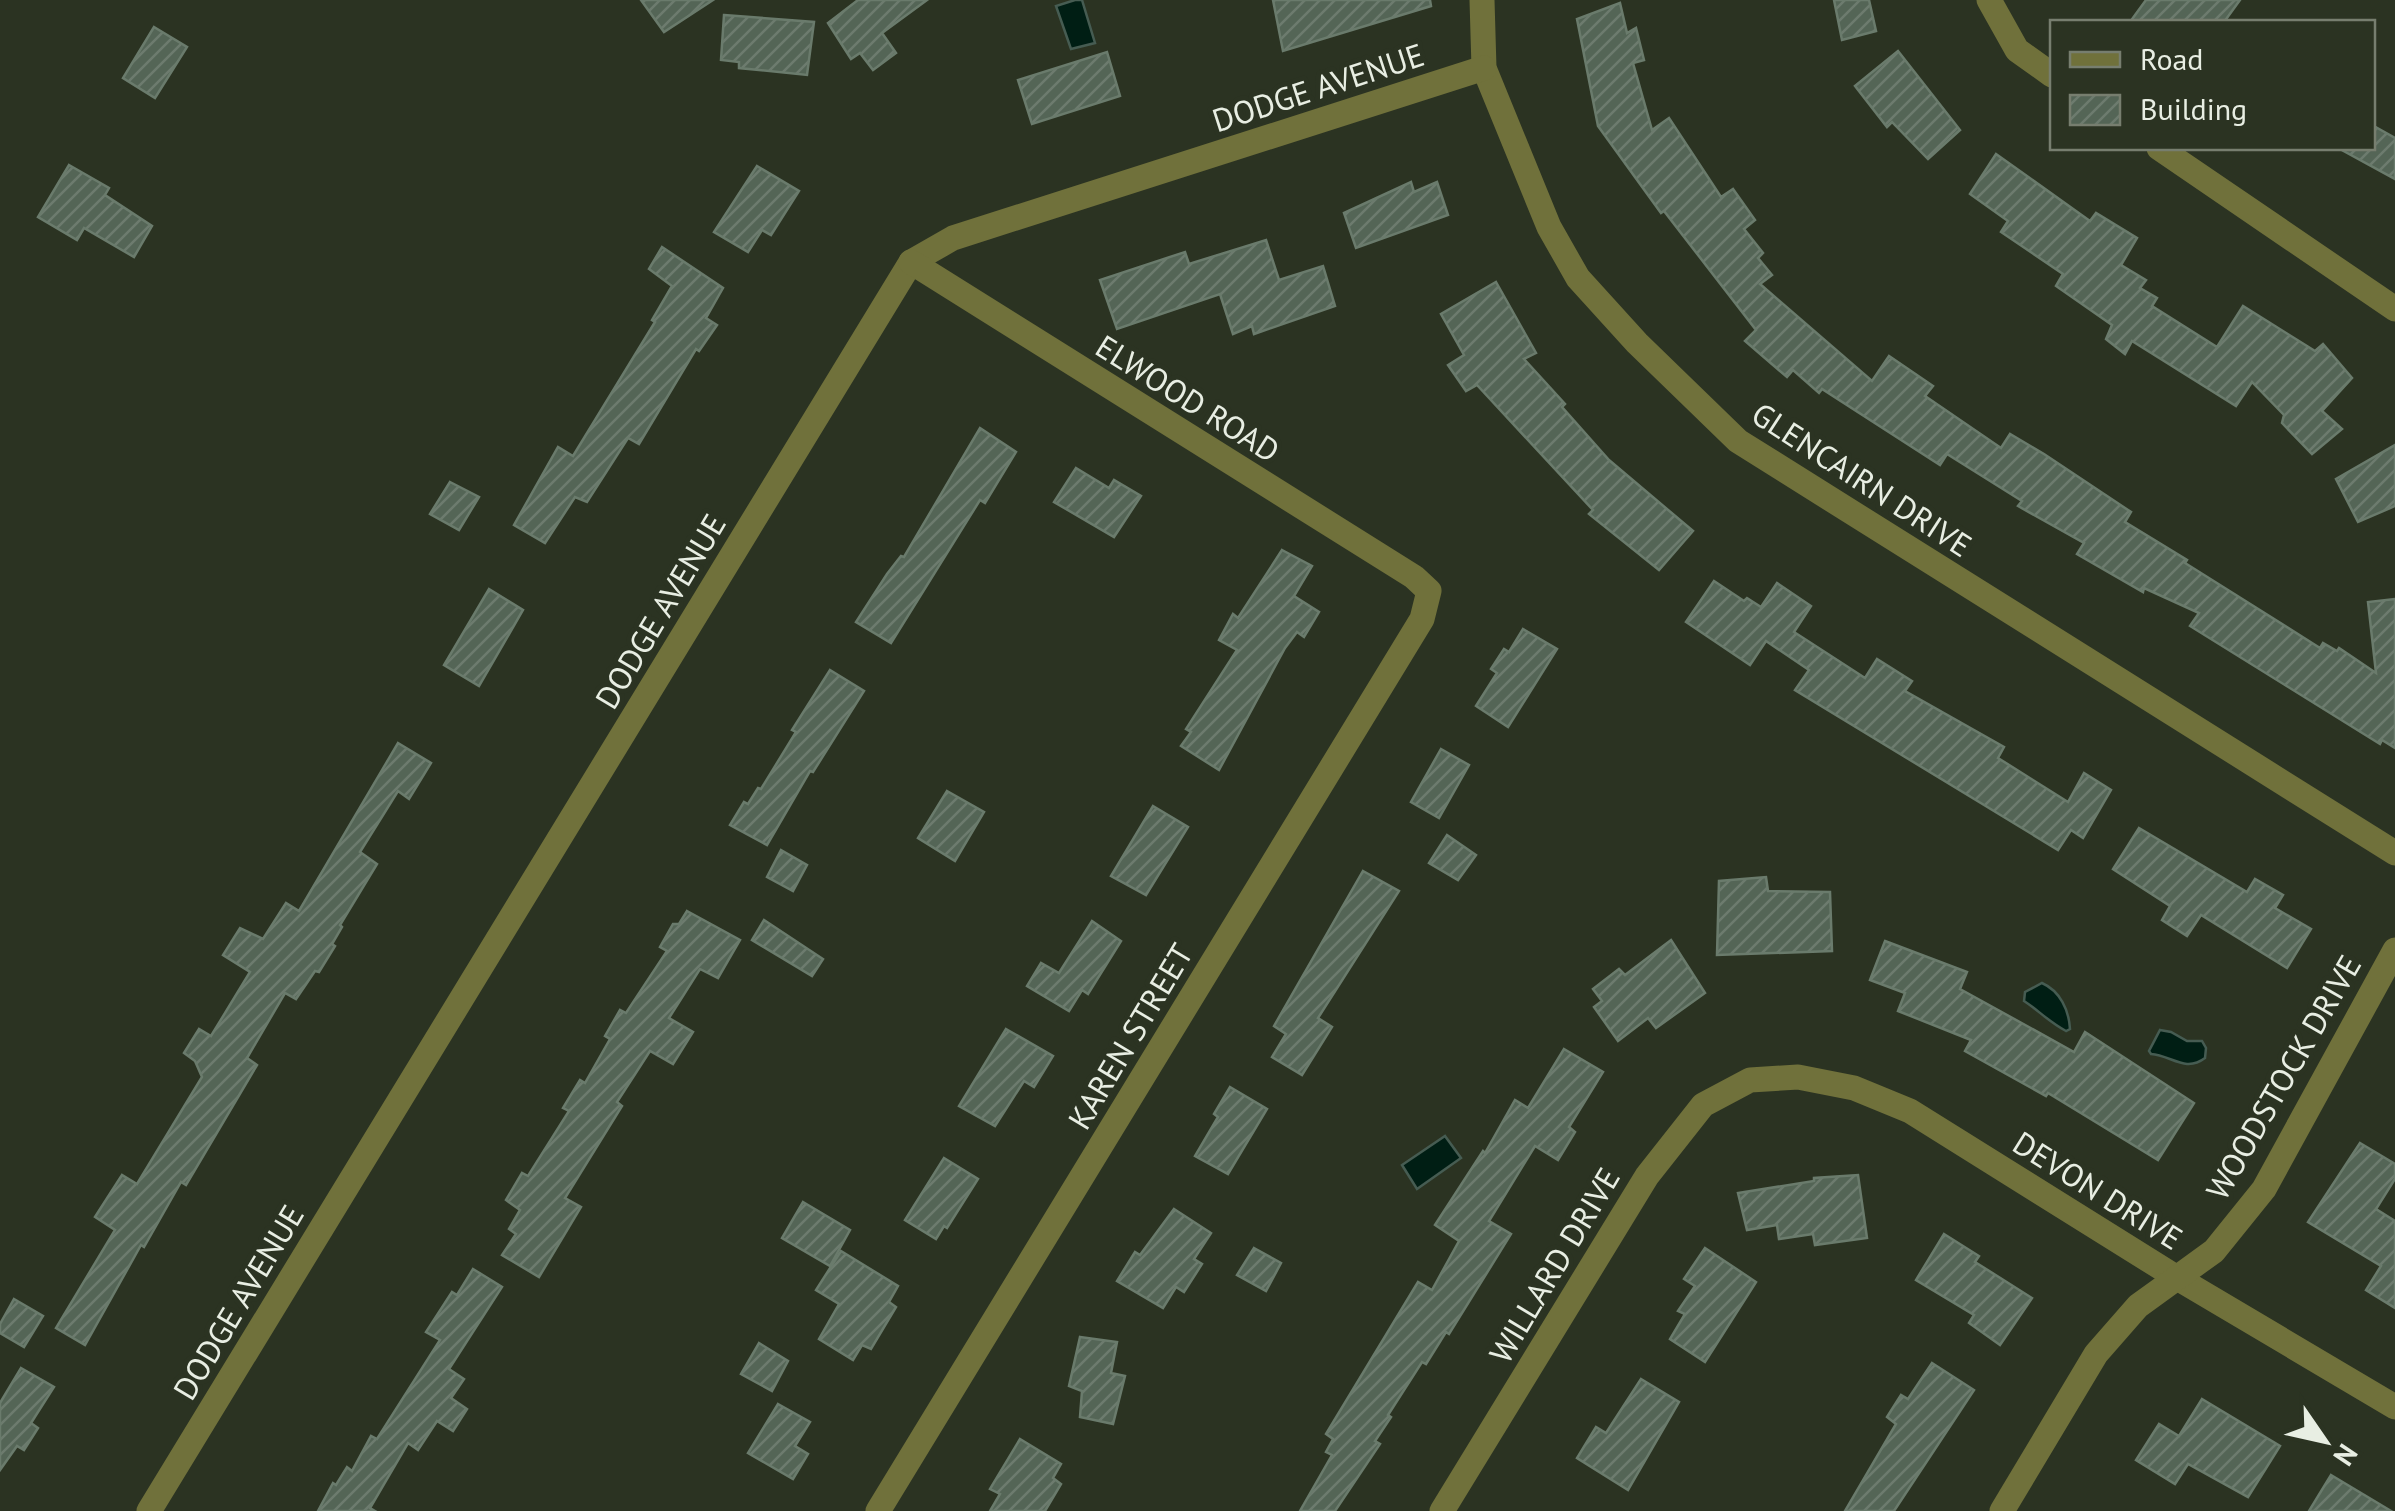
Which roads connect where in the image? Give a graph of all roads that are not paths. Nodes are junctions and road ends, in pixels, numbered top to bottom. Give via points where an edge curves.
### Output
1 (1482, 0) edge
2 (1989, 0) edge
3 (1484, 68) junction
4 (2050, 73) edge
5 (2162, 150) edge
6 (911, 262) junction
7 (2395, 309) edge
8 (1428, 591) joint
9 (2395, 853) edge
10 (2395, 950) edge
11 (1750, 1080) joint
12 (2179, 1278) junction
13 (2395, 1407) edge
14 (149, 1511) edge
15 (878, 1511) edge
16 (1442, 1511) edge
17 (2002, 1511) edge

1 - 3 street, GLENCAIRN DRIVE
2 - 4 street via 2017,50
3 - 6 street, DODGE AVENUE via 953,238
3 - 9 street, GLENCAIRN DRIVE via 1549,227 1578,278 1738,441
5 - 7 street
6 - 8 street, ELWOOD ROAD
6 - 14 street, DODGE AVENUE
8 - 15 street, KAREN STREET via 1422,618
10 - 12 street, WOODSTOCK DRIVE via 2264,1189 2214,1251
11 - 12 street, DEVON DRIVE via 1817,1080 1910,1111
11 - 16 street, WILLARD DRIVE via 1704,1106 1646,1176
12 - 13 street, DEVON DRIVE
12 - 17 street, WOODSTOCK DRIVE via 2138,1306 2096,1354

